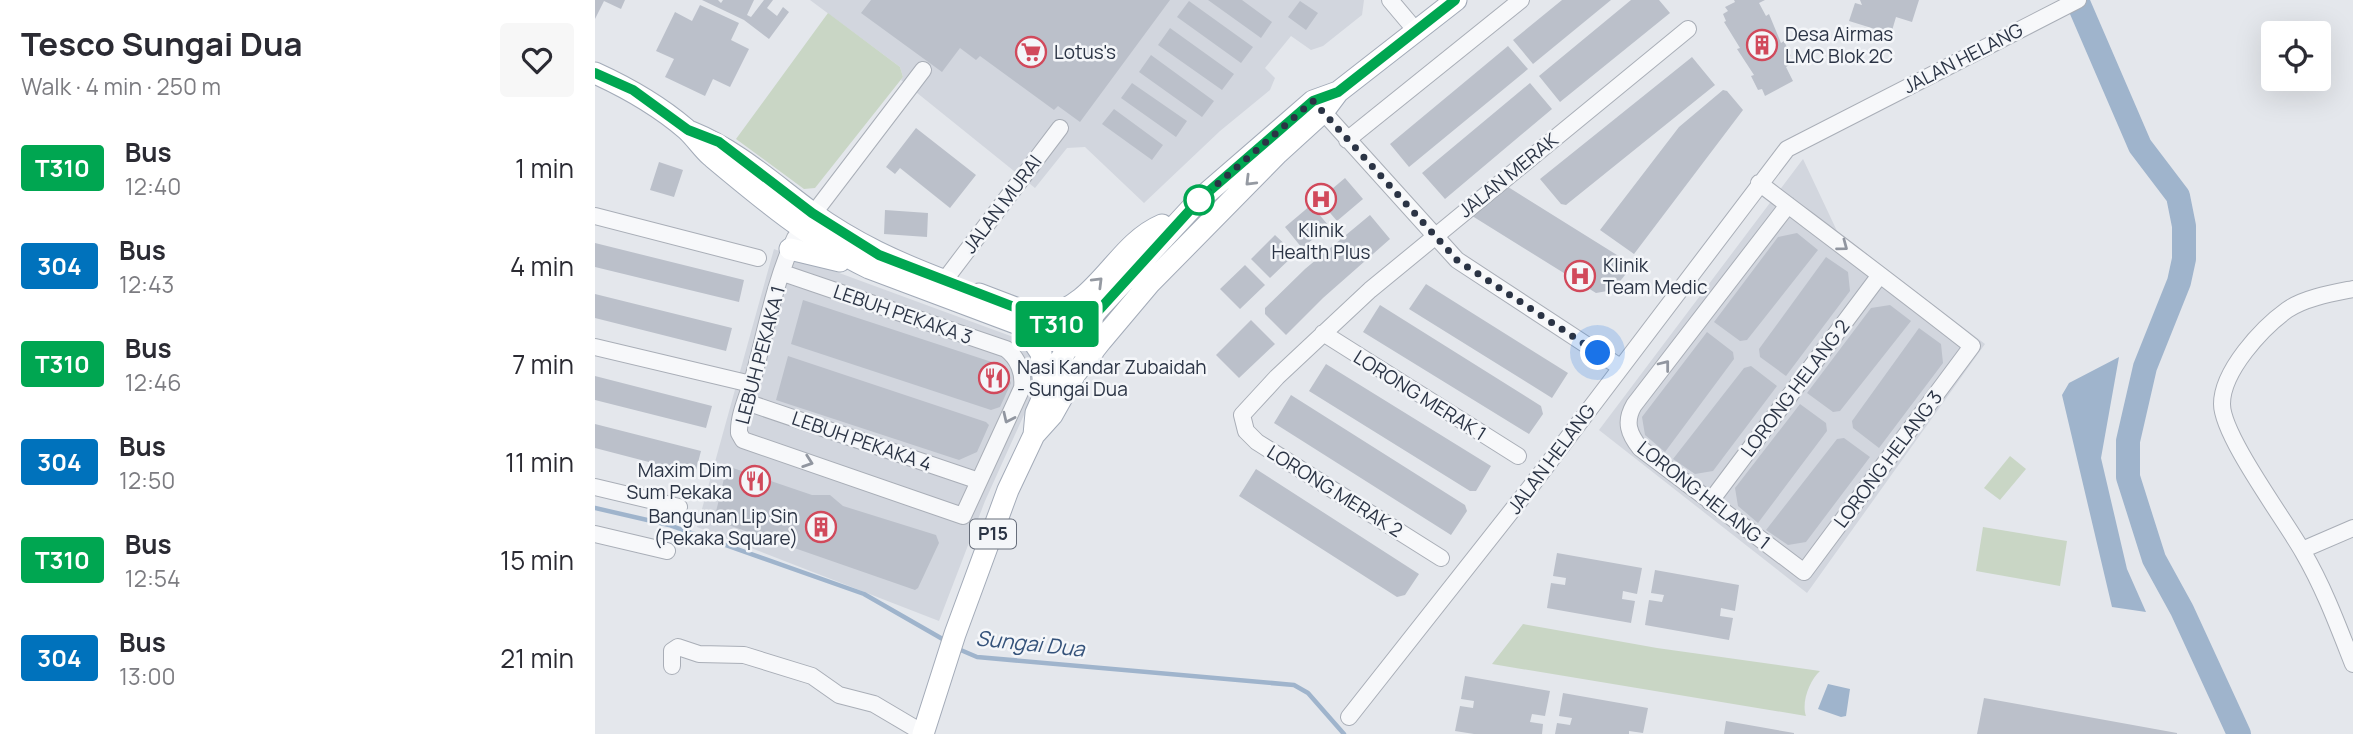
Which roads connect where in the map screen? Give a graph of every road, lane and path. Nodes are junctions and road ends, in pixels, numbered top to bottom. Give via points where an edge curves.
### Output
1 (1390, 0) edge
2 (1455, 0) edge
3 (1521, 0) edge
4 (2073, 2) edge
5 (1688, 29) dead end
6 (1417, 32) junction
7 (923, 69) dead end
8 (595, 73) edge
9 (1318, 106) junction
10 (1060, 128) dead end
11 (688, 130) junction
12 (1347, 140) junction
13 (1759, 183) junction
14 (773, 205) junction
15 (1788, 205) junction
16 (595, 216) edge
17 (1180, 219) junction
18 (807, 220) junction
19 (1433, 236) junction
20 (758, 258) dead end
21 (786, 260) junction
22 (853, 260) junction
23 (1880, 275) junction
24 (944, 281) junction
25 (2353, 289) edge
26 (1032, 322) junction
27 (1323, 333) junction
28 (1075, 338) junction
29 (595, 346) edge
30 (1097, 346) junction
31 (1620, 367) junction
32 (751, 384) junction
33 (1043, 395) junction
34 (746, 402) junction
35 (1242, 415) joint
36 (1034, 435) junction
37 (1518, 456) dead end
38 (979, 481) junction
39 (595, 487) edge
40 (1710, 502) junction
41 (679, 507) dead end
42 (963, 516) joint
43 (2353, 528) edge
44 (595, 534) edge
45 (2302, 550) junction
46 (667, 551) dead end
47 (1441, 558) dead end
48 (1804, 572) joint
49 (2353, 664) edge
50 (672, 666) dead end
51 (1349, 718) dead end
52 (923, 734) edge

1 - 6 street
2 - 6 main road, P15
3 - 12 street
4 - 13 street, JALAN HELANG via 1800,140 1777,159
5 - 19 street, JALAN MERAK
6 - 9 main road, P15
7 - 18 street, LEBUH PEKAKA 1
8 - 11 main road via 633,90
9 - 12 street
9 - 17 main road, P15
9 -> 30 main road, P15
10 - 24 street, JALAN MURAI
11 - 14 main road via 709,154
11 - 18 main road via 719,142
12 - 19 street
13 - 15 street
13 - 31 street, JALAN HELANG
14 - 18 main road
14 - 21 main road via 780,217
15 -> 23 street
40 -> 15 street, LORONG HELANG 1 via 1640,448 1629,429 1630,412
16 - 20 street
26 -> 17 main road via 1074,306 1137,243 1158,226
17 - 28 main road, P15
18 - 21 street, LEBUH PEKAKA 1
18 - 22 main road
18 - 24 main road
19 - 27 street, JALAN MERAK
19 - 31 street via 1467,268
21 - 22 main road via 808,251 838,261
21 - 32 street, LEBUH PEKAKA 1
21 -> 38 street, LEBUH PEKAKA 3 via 1014,355 1023,377 1022,388
22 - 26 main road
23 - 40 street, LORONG HELANG 2
23 - 48 street, LORONG HELANG 3 via 1972,346
24 - 26 main road
25 - 45 street via 2289,309 2252,343 2231,374 2222,404 2229,432
26 - 28 main road
26 - 33 main road via 1041,353
27 - 35 street, JALAN MERAK
27 - 37 street, LORONG MERAK 1
28 - 30 main road
28 - 33 main road, P15
29 - 32 street
30 - 36 main road, P15
31 - 51 street, JALAN HELANG
32 - 34 street, LEBUH PEKAKA 1
33 - 36 main road, P15
34 - 38 street, LEBUH PEKAKA 4
34 -> 42 street, LEBUH PEKAKA 1 via 739,427 743,440
35 - 47 street, LORONG MERAK 2 via 1246,431 1257,442
36 - 52 main road, P15 via 1008,490
38 - 42 street, LEBUH PEKAKA 3
39 - 41 street
40 - 48 street, LORONG HELANG 1
43 - 45 street
44 - 46 street
45 - 49 street via 2327,596
50 - 52 street via 672,651 678,647 744,655 813,676 839,695 874,704

